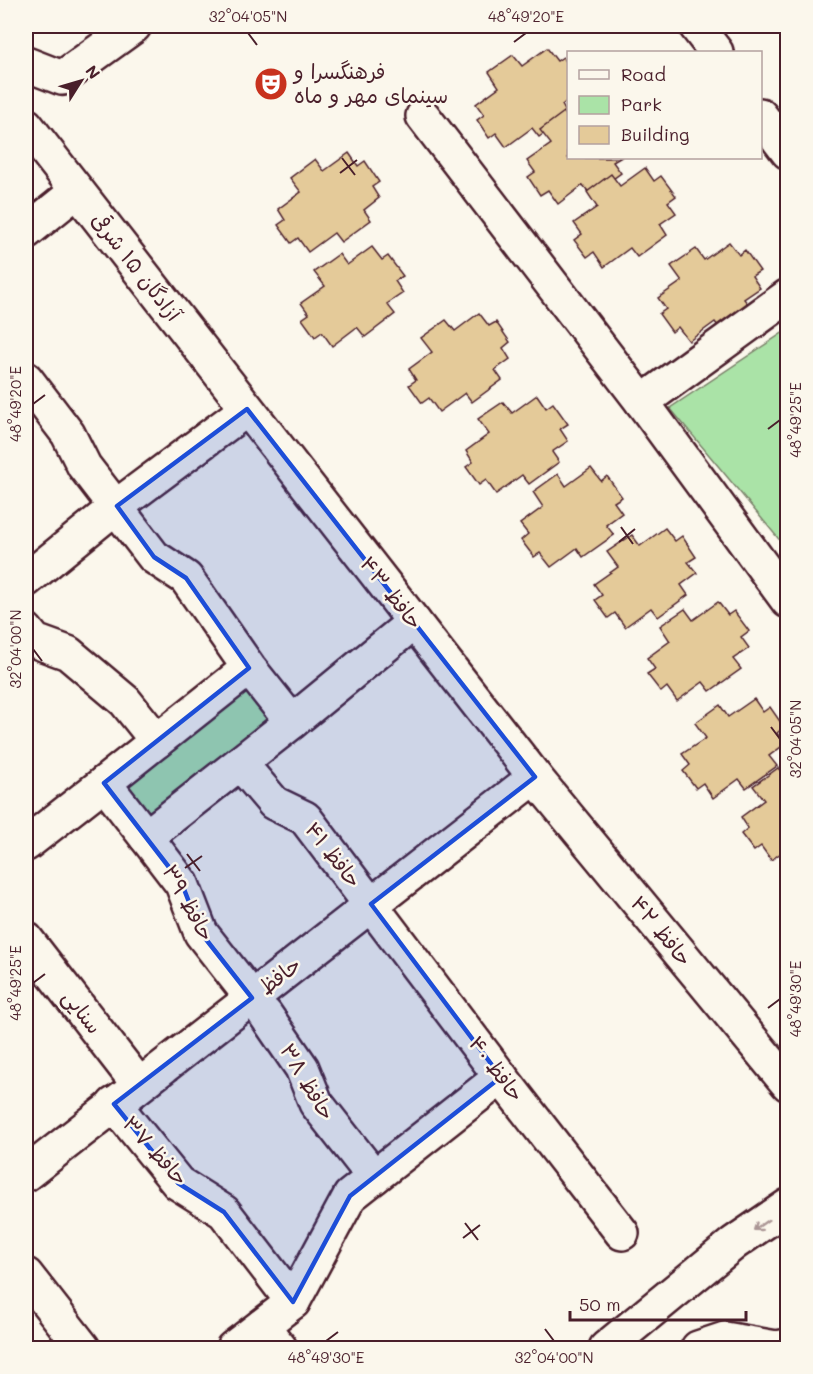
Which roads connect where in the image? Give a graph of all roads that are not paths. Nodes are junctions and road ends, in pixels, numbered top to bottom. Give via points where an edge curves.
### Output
1 (134, 26) edge
2 (696, 26) edge
3 (715, 51) edge
4 (26, 64) edge
5 (423, 116) dead end
6 (762, 117) edge
7 (26, 125) edge
8 (788, 152) edge
9 (77, 191) junction
10 (26, 232) edge
11 (788, 296) edge
12 (26, 379) edge
13 (642, 402) junction
14 (247, 410) junction
15 (117, 507) junction
16 (26, 580) edge
17 (788, 601) edge
18 (414, 622) junction
19 (26, 630) edge
20 (249, 668) junction
21 (292, 722) junction
22 (157, 741) junction
23 (240, 763) junction
24 (535, 777) junction
25 (104, 783) junction
26 (146, 837) junction
27 (26, 844) edge
28 (371, 904) junction
29 (26, 939) edge
30 (258, 1006) junction
31 (501, 1077) junction
32 (788, 1084) edge
33 (127, 1095) junction
34 (26, 1174) edge
35 (374, 1177) junction
36 (788, 1206) edge
37 (622, 1233) dead end
38 (26, 1275) edge
39 (293, 1302) junction
40 (271, 1337) edge
41 (788, 1346) edge
42 (83, 1348) edge
43 (233, 1348) edge
44 (606, 1348) edge
45 (698, 1348) edge
46 (776, 1348) edge

1 - 4 street via 62,78
2 - 3 street
5 - 13 street
6 - 8 street
7 - 9 street, آزادگان ۱۵ شرقی
9 - 10 street
9 - 14 street, آزادگان ۱۵ شرقی
11 - 13 street
12 - 15 street via 68,434 84,466
13 - 17 street
14 - 15 street
14 - 18 street, حافظ ۴۳
15 - 16 street
15 - 20 street via 154,557 186,578
18 - 21 street
18 - 24 street, حافظ ۴۳
19 - 22 street via 34,641 68,653 125,701
20 - 21 street
20 - 22 street
21 - 23 street
22 - 25 street
23 - 26 street
23 - 28 street, حافظ ۴۱ via 274,803 305,818
24 - 28 street, حافظ
24 - 32 street, حافظ ۴۲
25 - 26 street, حافظ ۳۹
25 - 27 street
26 - 30 street, حافظ ۳۹ via 182,884 201,933
28 - 30 street, حافظ
28 - 31 street, حافظ ۴۰
29 - 33 street, سنایی
30 - 33 street, حافظ
30 - 35 street, حافظ ۳۸ via 302,1068 316,1103
31 - 35 street
31 - 37 street, حافظ ۴۰
33 - 34 street, حافظ
33 - 39 street, حافظ ۳۷ via 178,1183 224,1212
35 - 39 street via 350,1196
36 -> 44 street via 734,1243
38 - 42 street
39 - 40 street
40 - 43 street
41 - 46 street
45 - 46 street via 725,1339

